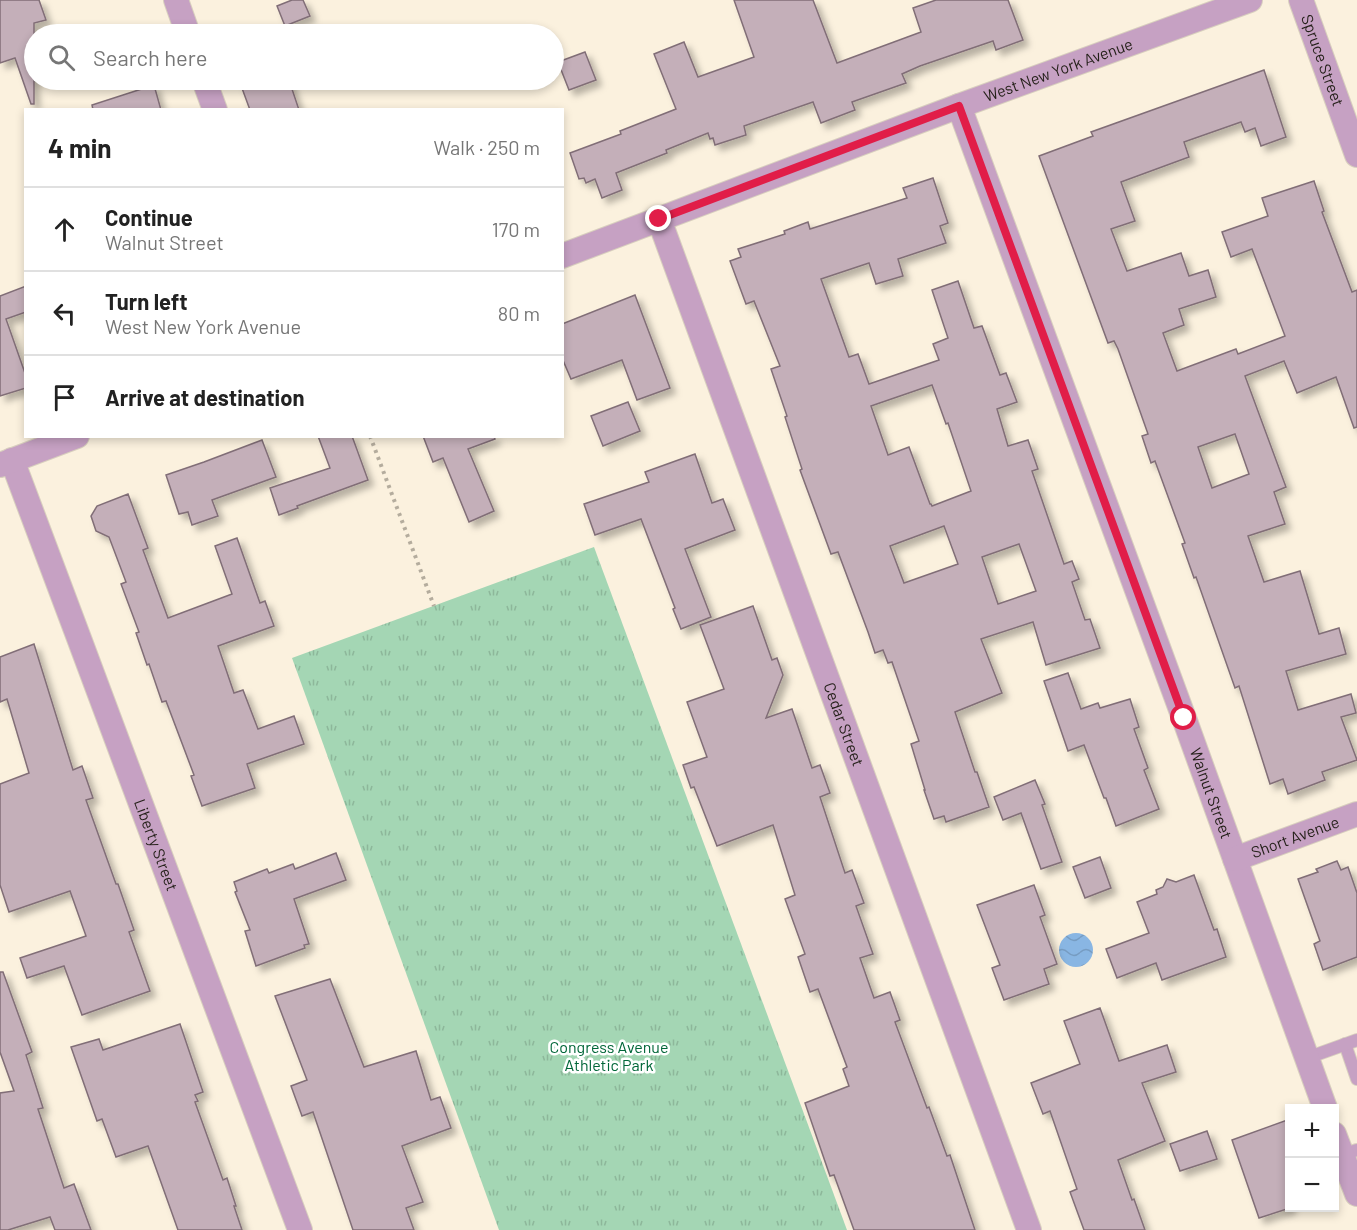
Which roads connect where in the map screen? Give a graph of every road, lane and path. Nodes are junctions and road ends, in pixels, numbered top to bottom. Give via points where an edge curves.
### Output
1 (176, 0) edge
2 (1250, 0) edge
3 (1300, 0) edge
4 (184, 24) edge
5 (208, 90) edge
6 (959, 106) junction
7 (214, 108) edge
8 (1357, 155) edge
9 (659, 219) junction
10 (564, 255) edge
11 (72, 438) edge
12 (371, 438) edge
13 (6, 463) edge
14 (434, 606) dead end
15 (1357, 814) edge
16 (1235, 860) junction
17 (1351, 1042) edge
18 (1307, 1058) junction
19 (1357, 1079) edge
20 (1324, 1104) edge
21 (1345, 1146) edge
22 (1357, 1194) edge
23 (300, 1230) edge
24 (1029, 1230) edge

1 - 4 street
2 - 6 street, West New York Avenue
3 - 8 street, Spruce Street
5 - 7 street
6 - 9 street, West New York Avenue
6 - 16 street, Walnut Street
9 - 10 street, West New York Avenue
9 - 24 street, Cedar Street
11 - 13 street
12 - 14 path
13 - 23 street, Liberty Street via 77,633
15 - 16 street, Short Avenue
16 - 18 street, Walnut Street
17 - 18 lane
17 - 19 lane
18 - 20 street, Walnut Street
21 - 22 street

